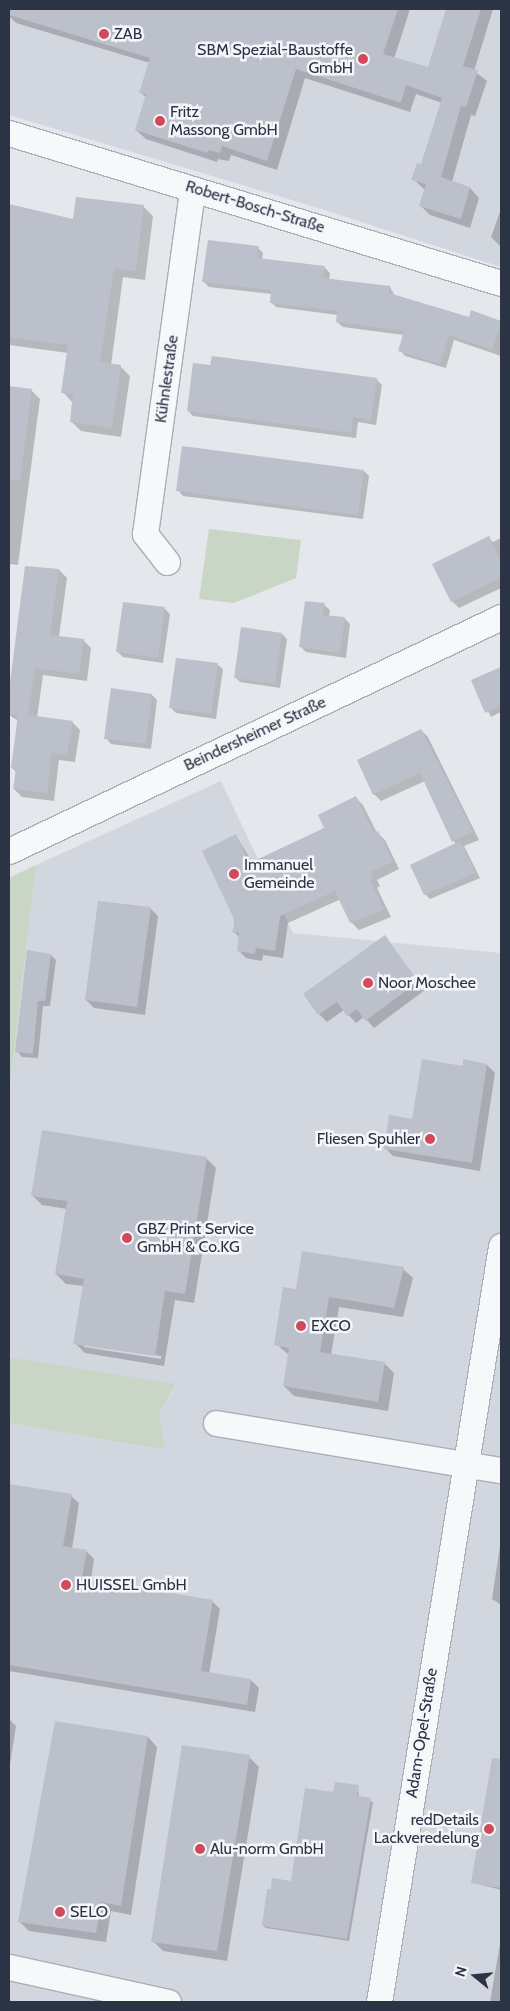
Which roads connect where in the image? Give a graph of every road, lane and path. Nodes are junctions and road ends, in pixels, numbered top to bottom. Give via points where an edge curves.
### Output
1 (9, 133) edge
2 (192, 188) junction
3 (501, 283) edge
4 (167, 562) dead end
5 (501, 617) edge
6 (9, 851) edge
7 (501, 1246) edge
8 (216, 1423) dead end
9 (466, 1464) junction
10 (501, 1470) edge
11 (9, 1967) edge
12 (168, 2002) edge
13 (379, 2002) edge

1 - 2 street, Robert-Bosch-Straße
2 - 3 street, Robert-Bosch-Straße
2 - 4 street, Kühnlestraße via 145,534
5 - 6 street, Beindersheimer Straße
7 - 9 street, Adam-Opel-Straße
8 - 9 street
9 - 10 street
9 - 13 street, Adam-Opel-Straße
11 - 12 street

